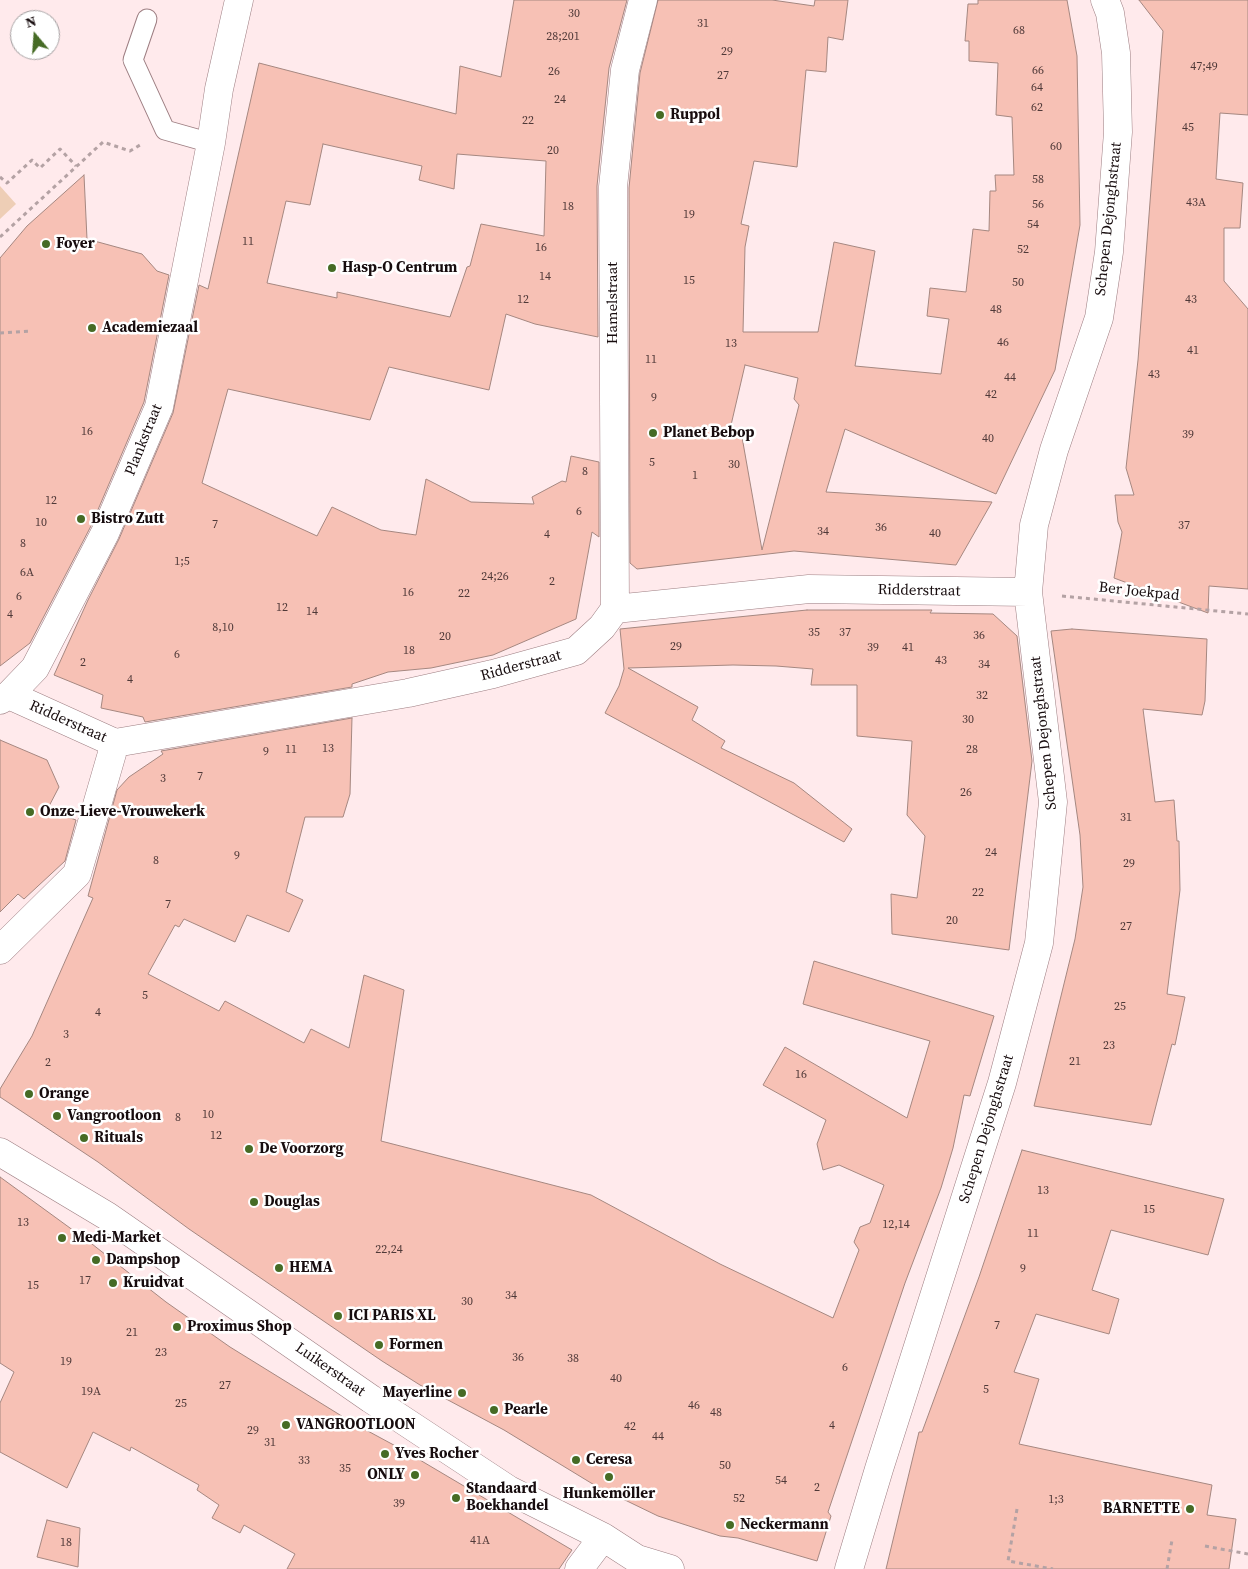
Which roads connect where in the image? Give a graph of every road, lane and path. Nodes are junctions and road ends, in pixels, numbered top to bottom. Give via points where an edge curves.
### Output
1 (239, 0) edge
2 (643, 0) edge
3 (1105, 0) edge
4 (147, 19) dead end
5 (164, 130) junction
6 (211, 143) junction
7 (76, 166) junction
8 (0, 177) edge
9 (0, 237) edge
10 (30, 331) dead end
11 (0, 333) edge
12 (1028, 592) junction
13 (615, 608) junction
14 (1248, 614) edge
15 (5, 698) edge
16 (116, 743) junction
17 (0, 950) edge
18 (0, 1152) edge
19 (1017, 1509) dead end
20 (602, 1536) junction
21 (1172, 1540) dead end
22 (1205, 1546) dead end
23 (1248, 1554) edge
24 (579, 1569) edge
25 (670, 1569) edge
26 (849, 1569) edge
27 (1052, 1569) edge
28 (1168, 1569) edge

1 - 6 street, Plankstraat via 219,89
2 - 13 street, Hamelstraat via 625,70 612,187
3 - 12 street, Schepen Dejonghstraat via 1116,54 1118,113 1109,252 1099,318 1054,450 1034,525
4 - 5 lane via 133,60
5 - 6 lane
5 - 7 path via 130,151 103,142
6 - 15 street, Plankstraat via 159,407 105,533 35,668
7 - 8 path via 60,149 40,168 32,160 7,183
7 - 9 path
10 - 11 path
12 - 13 street, Ridderstraat via 810,589
12 - 14 path, Ber Joekpad
12 - 26 street, Schepen Dejonghstraat via 1054,802 1039,943 1002,1083
13 - 16 street, Ridderstraat via 602,627 576,651 492,674 408,693
15 - 16 street, Ridderstraat
16 - 17 street via 77,874
18 - 20 street, Luikerstraat via 107,1216 371,1399 509,1490
19 - 27 path via 1008,1561
20 - 24 street
20 - 25 street, Luikerstraat via 637,1559
21 - 28 path
22 - 23 path

